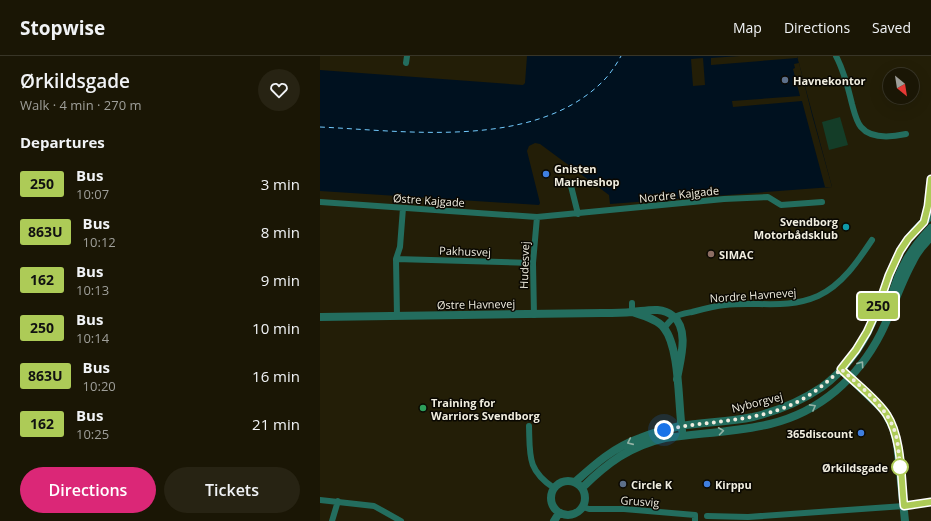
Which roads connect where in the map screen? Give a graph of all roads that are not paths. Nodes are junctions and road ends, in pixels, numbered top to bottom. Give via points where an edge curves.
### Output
1 (407, 56) edge
2 (836, 56) edge
3 (406, 63) dead end
4 (906, 134) dead end
5 (931, 179) edge
6 (570, 182) dead end
7 (320, 202) edge
8 (822, 202) dead end
9 (403, 208) junction
10 (578, 214) junction
11 (931, 216) edge
12 (537, 217) junction
13 (924, 222) junction
14 (931, 228) edge
15 (931, 237) edge
16 (872, 240) dead end
17 (396, 259) junction
18 (533, 263) junction
19 (632, 303) dead end
20 (632, 312) junction
21 (534, 315) junction
22 (397, 316) junction
23 (320, 317) edge
24 (675, 317) junction
25 (885, 324) junction
26 (664, 328) junction
27 (841, 369) junction
28 (850, 378) junction
29 (677, 379) junction
30 (529, 426) dead end
31 (681, 426) junction
32 (682, 435) junction
33 (575, 482) junction
34 (554, 488) junction
35 (582, 488) junction
36 (320, 500) edge
37 (338, 501) junction
38 (931, 502) edge
39 (904, 506) junction
40 (583, 507) junction
41 (559, 513) junction
42 (707, 516) dead end
43 (695, 518) edge
44 (332, 521) edge
45 (401, 521) edge
46 (554, 521) edge
47 (905, 521) edge

1 - 3 street
2 - 4 street via 862,129 876,135
5 - 13 street
6 - 10 street
7 - 9 street, Østre Kajgade
8 - 10 street, Nordre Kajgade via 781,205 768,198 724,199
9 - 12 street, Østre Kajgade
9 - 17 street via 400,247
10 - 12 street, Nordre Kajgade
11 - 13 street, Nyborgvej
12 - 18 street, Hudesvej
13 - 27 street, Nyborgvej via 900,251 870,328
14 - 25 street, Nyborgvej via 903,264
15 - 25 street, Nyborgvej via 913,259
16 - 24 street, Nordre Havnevej via 843,279 818,296 784,304 726,305
17 - 18 street, Pakhusvej
17 - 22 street
18 - 21 street, Hudesvej
19 - 20 street
20 - 21 street, Østre Havnevej
20 - 24 street, Østre Havnevej via 657,310
20 - 26 street, Østre Havnevej via 655,321
21 - 22 street, Østre Havnevej
22 - 23 street, Østre Havnevej
24 - 26 street, Nordre Havnevej
24 - 29 street via 683,336
28 -> 25 street, Nyborgvej via 868,354
26 - 29 street via 672,345
27 - 28 street
27 - 31 street, Nyborgvej via 823,386 790,406 751,417
32 -> 28 street, Nyborgvej via 769,424 787,419 819,404
28 - 39 street via 881,408 890,421 897,443
29 - 31 street
30 - 34 street via 533,468
31 - 32 street
31 -> 33 street, Nyborgvej via 620,446
32 - 35 street, Nyborgvej via 649,441 632,449 607,464
33 - 34 street via 566,481
33 - 35 street
34 - 41 street via 551,502
35 - 40 street via 586,498
36 - 37 street
37 - 44 street
37 - 45 street via 374,506
38 - 39 street
39 - 42 street via 748,517
39 - 47 street
40 - 41 street via 577,514 568,516
40 - 43 street, Grusvig via 624,509
41 - 46 street

